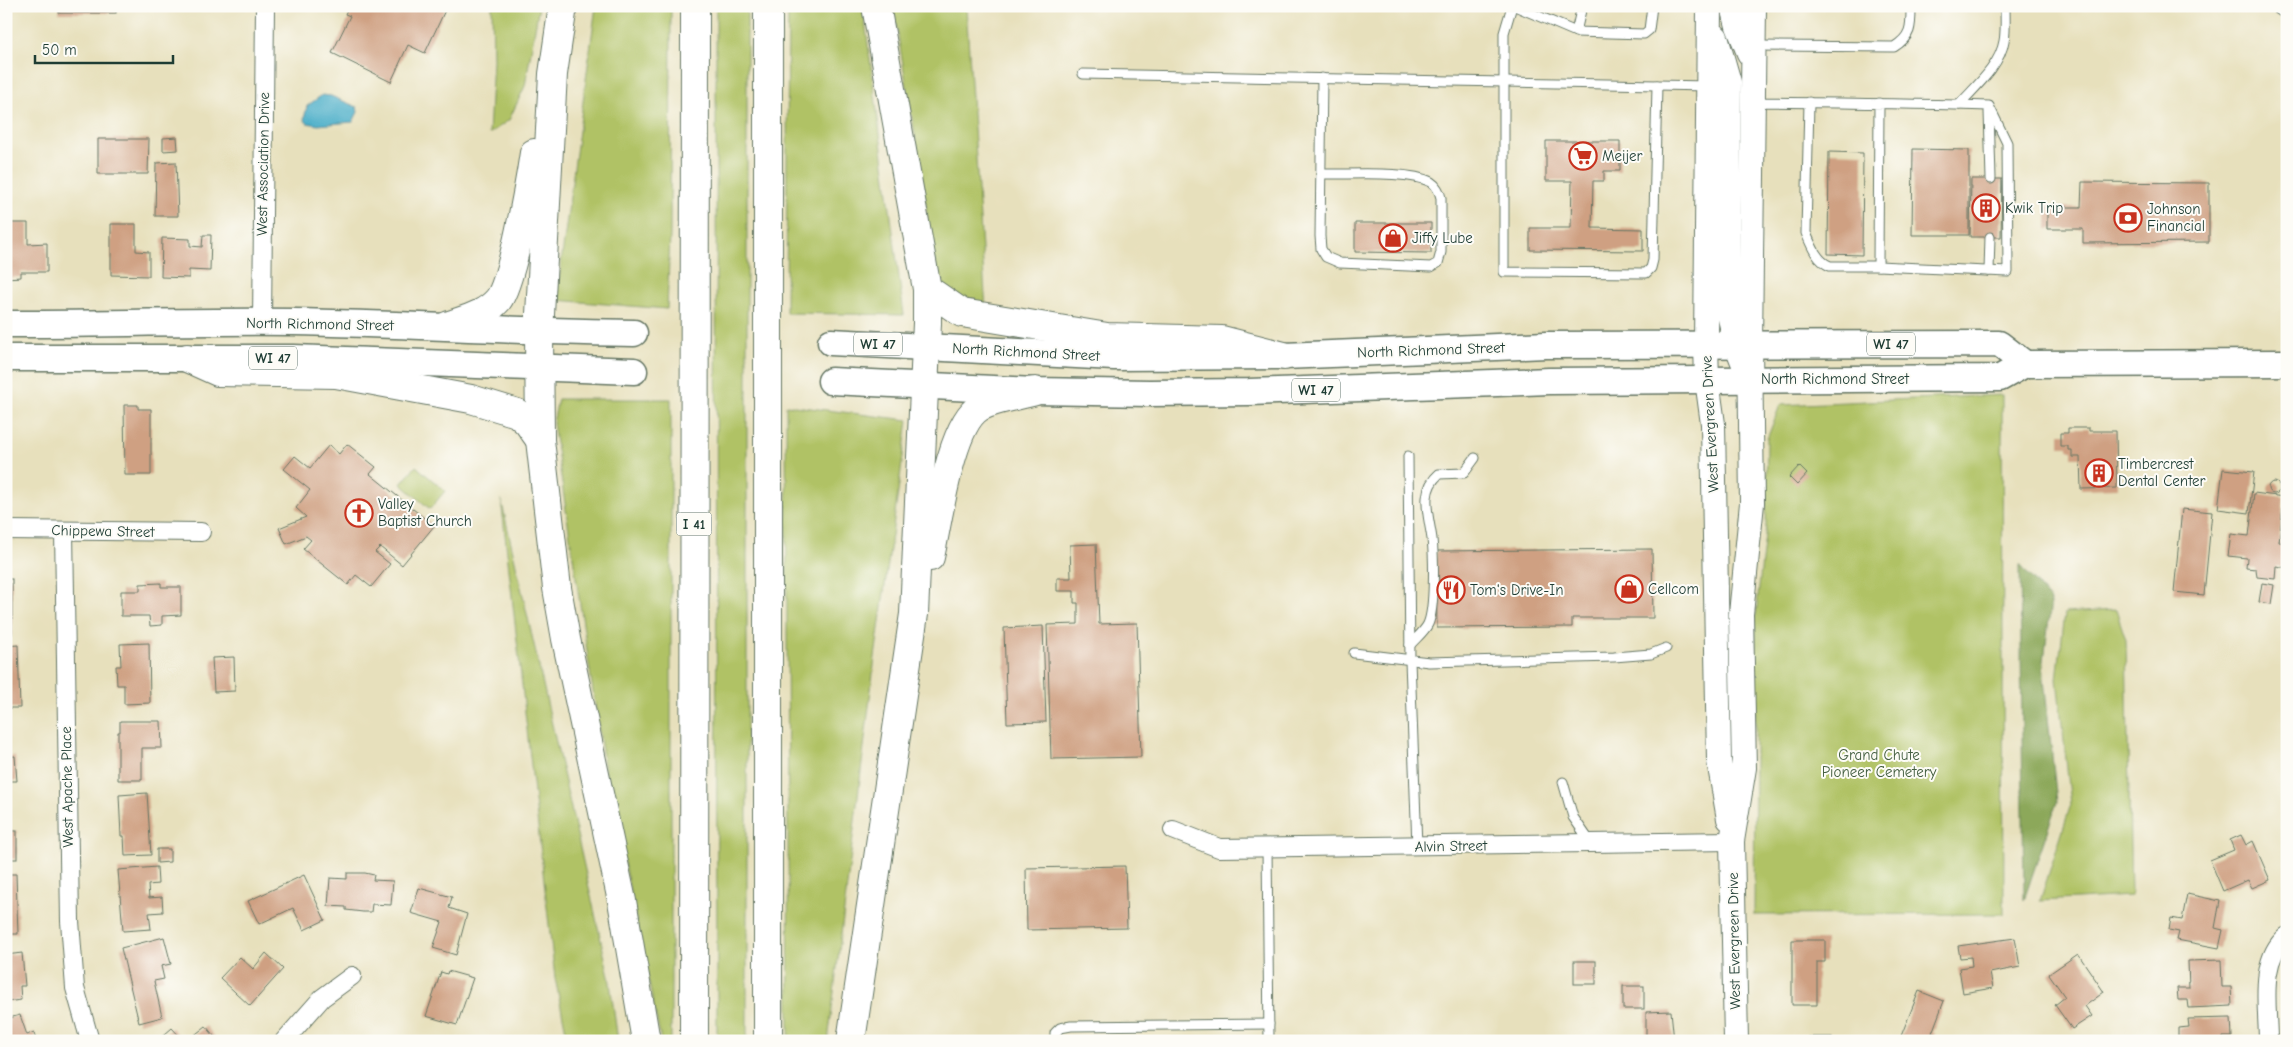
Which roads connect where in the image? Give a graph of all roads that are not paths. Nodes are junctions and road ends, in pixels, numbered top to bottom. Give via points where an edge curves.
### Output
1 (265, 6) edge
2 (563, 6) edge
3 (695, 6) edge
4 (768, 6) edge
5 (876, 6) edge
6 (1513, 6) edge
7 (1582, 6) edge
8 (1652, 6) edge
9 (1733, 6) edge
10 (1754, 6) edge
11 (1911, 6) edge
12 (2005, 6) edge
13 (2281, 6) edge
14 (1709, 10) edge
15 (2287, 10) edge
16 (1576, 32) junction
17 (1753, 55) junction
18 (553, 74) junction
19 (1083, 74) dead end
20 (1322, 78) junction
21 (1505, 81) junction
22 (1656, 85) junction
23 (1708, 86) junction
24 (1752, 102) junction
25 (1809, 102) junction
26 (1879, 103) junction
27 (1959, 105) junction
28 (1989, 106) junction
29 (1321, 174) junction
30 (1991, 179) dead end
31 (1990, 237) dead end
32 (1878, 266) junction
33 (1989, 271) junction
34 (927, 289) junction
35 (262, 322) junction
36 (6, 324) edge
37 (447, 326) junction
38 (539, 332) junction
39 (634, 333) dead end
40 (831, 342) dead end
41 (1743, 344) junction
42 (1706, 345) junction
43 (926, 346) junction
44 (1284, 356) junction
45 (6, 358) edge
46 (187, 358) junction
47 (2287, 363) edge
48 (2025, 364) junction
49 (540, 367) junction
50 (634, 371) dead end
51 (831, 380) dead end
52 (1714, 380) junction
53 (1751, 380) junction
54 (925, 386) junction
55 (1035, 391) junction
56 (540, 440) junction
57 (1408, 456) dead end
58 (1475, 458) dead end
59 (6, 530) edge
60 (64, 531) junction
61 (201, 532) dead end
62 (914, 614) junction
63 (1410, 645) junction
64 (1666, 648) dead end
65 (1354, 653) dead end
66 (1410, 661) junction
67 (1742, 679) junction
68 (1562, 782) dead end
69 (1173, 830) dead end
70 (1732, 841) junction
71 (1592, 844) junction
72 (1417, 846) junction
73 (1267, 847) junction
74 (2287, 936) edge
75 (352, 976) dead end
76 (1269, 1024) junction
77 (90, 1041) edge
78 (284, 1041) edge
79 (646, 1041) edge
80 (694, 1041) edge
81 (768, 1041) edge
82 (851, 1041) edge
83 (1055, 1041) edge
84 (1269, 1041) edge
85 (1736, 1041) edge
86 (2268, 1041) edge

1 - 35 street, West Association Drive
2 - 18 highway
3 - 80 highway, I 41
4 - 81 highway
5 - 34 highway
6 - 16 lane
6 - 21 lane via 1504,33
7 - 16 lane
8 - 16 lane via 1650,30 1644,34
9 - 17 street via 1738,26
10 - 17 street, West Evergreen Drive
11 - 17 lane via 1911,28 1905,40 1894,47
12 - 27 lane via 2004,42 1999,55
13 - 15 street
14 - 23 street, West Evergreen Drive
14 - 41 street via 1729,82 1727,305
17 - 24 street, West Evergreen Drive
18 - 37 highway via 501,295 484,313
18 - 38 highway
19 - 20 lane
20 - 21 lane
20 - 29 lane
21 - 22 lane
21 - 22 lane via 1504,272 1646,273 1651,268 1654,260
22 - 23 lane
23 - 42 street, West Evergreen Drive
24 - 25 lane
24 - 41 street, West Evergreen Drive
25 - 26 lane
25 - 32 lane via 1806,233 1812,249 1830,266
26 - 27 lane
26 - 32 lane
27 - 28 lane
28 - 30 lane
28 - 33 lane via 2007,142 2008,272
29 - 29 lane via 1320,236 1321,249 1326,257 1340,263 1386,266 1431,267 1438,263 1441,198 1432,183 1410,176
31 - 33 lane
32 - 33 lane
34 - 43 highway
34 - 44 highway via 962,313 1107,337 1222,340
35 - 36 main road, North Richmond Street
35 - 37 main road, North Richmond Street
37 - 38 main road, North Richmond Street
38 - 39 main road, North Richmond Street
38 - 49 highway
40 - 43 main road, North Richmond Street / WI 47
41 - 42 main road, North Richmond Street / WI 47
41 - 48 main road, North Richmond Street / WI 47 via 1999,344
41 - 53 street, West Evergreen Drive
42 - 44 main road, North Richmond Street / WI 47 via 1546,345
42 - 52 street, West Evergreen Drive
43 - 44 main road, North Richmond Street / WI 47 via 1114,357
43 - 54 highway
45 - 46 main road, WI 47
46 - 49 main road, WI 47 via 294,358
46 - 56 highway via 218,372 336,374 471,399 517,413
47 - 48 main road, North Richmond Street / WI 47
48 - 53 main road, North Richmond Street / WI 47 via 2000,378
49 - 50 main road, WI 47
49 - 56 highway
51 - 54 main road, North Richmond Street / WI 47
52 - 53 main road, North Richmond Street / WI 47
52 - 55 main road, North Richmond Street / WI 47 via 1498,382 1249,392
52 - 67 street via 1728,421 1731,648
52 - 70 street, West Evergreen Drive via 1719,760
53 - 67 street, West Evergreen Drive via 1752,504 1741,614
54 - 55 main road, North Richmond Street / WI 47
54 - 62 highway
55 - 62 highway via 980,407 964,423 953,451 926,576
56 - 79 highway via 557,588 622,902
57 - 63 lane
58 - 63 lane via 1464,473 1439,474 1429,486 1432,611 1427,626
59 - 60 street, Chippewa Street
60 - 61 street, Chippewa Street
60 - 77 street, West Apache Place via 70,921 75,988
62 - 82 highway
63 - 66 lane
64 - 66 lane via 1650,654 1614,658
65 - 66 lane
66 - 72 lane
67 - 70 street, West Evergreen Drive via 1744,768
68 - 71 lane via 1573,818
69 - 73 street, Alvin Street via 1219,848
70 - 71 street, Alvin Street
70 - 85 street, West Evergreen Drive
71 - 72 street, Alvin Street
72 - 73 street, Alvin Street
73 - 76 lane
74 - 86 street via 2272,954 2268,971
75 - 78 street via 316,1004
76 - 83 lane via 1071,1026 1060,1028 1055,1033
76 - 84 lane

